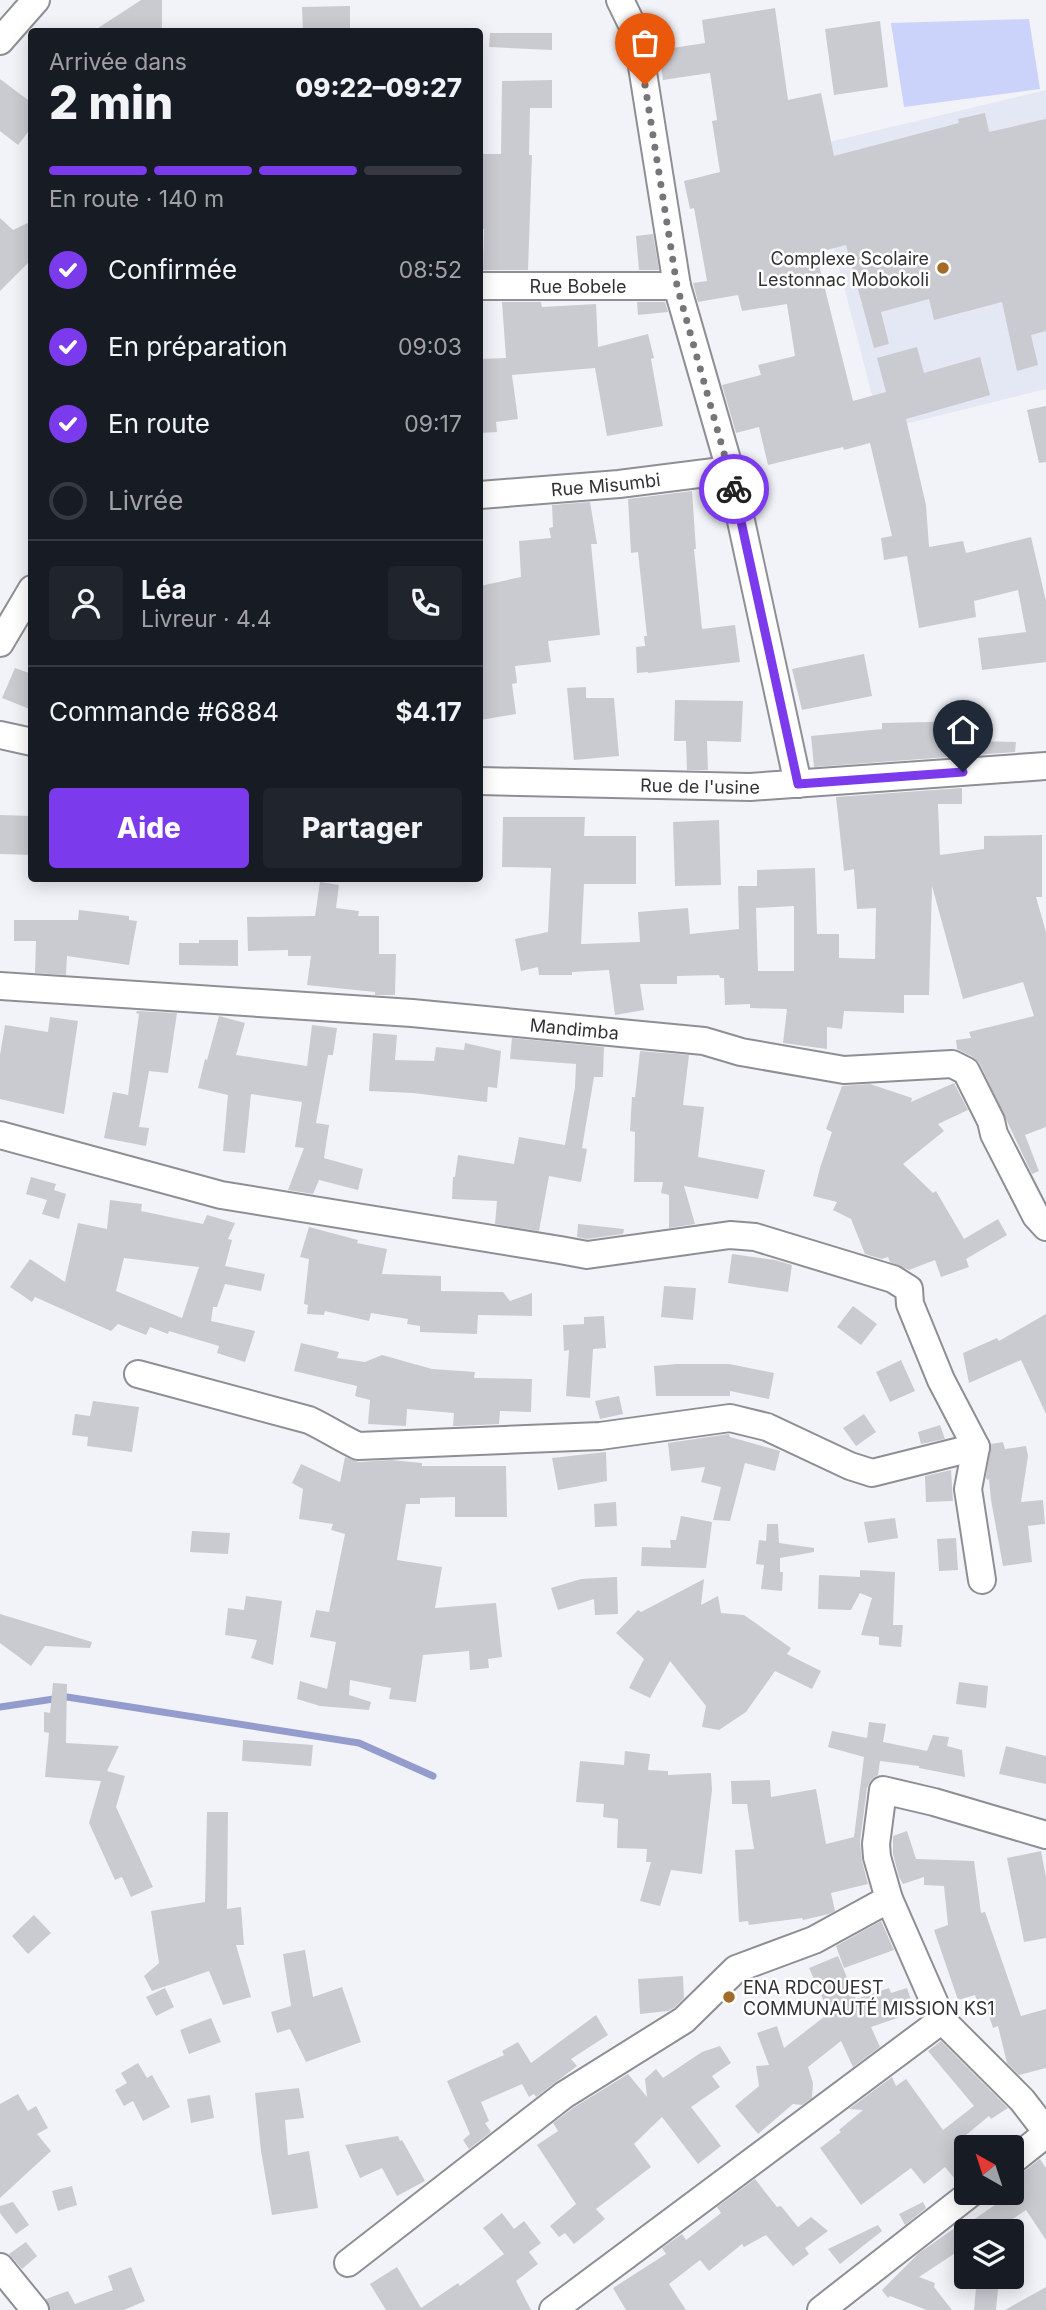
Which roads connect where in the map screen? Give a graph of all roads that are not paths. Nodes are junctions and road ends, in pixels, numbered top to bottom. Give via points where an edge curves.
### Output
1 (36, 0) edge
2 (620, 0) edge
3 (0, 41) edge
4 (483, 286) edge
5 (677, 286) junction
6 (730, 470) junction
7 (483, 495) edge
8 (28, 596) edge
9 (0, 643) edge
10 (0, 735) edge
11 (28, 741) edge
12 (1046, 766) edge
13 (483, 780) edge
14 (798, 784) junction
15 (0, 986) edge
16 (0, 1135) edge
17 (1046, 1227) edge
18 (138, 1374) dead end
19 (976, 1447) junction
20 (982, 1580) dead end
21 (1046, 1835) edge
22 (889, 1899) junction
23 (942, 2020) junction
24 (1046, 2132) edge
25 (1024, 2151) edge
26 (956, 2205) edge
27 (348, 2263) dead end
28 (0, 2267) edge
29 (35, 2310) edge
30 (553, 2310) edge
31 (821, 2310) edge

1 - 3 street
2 - 5 street via 637,35
4 - 5 street, Rue Bobele
5 - 6 street
6 - 7 street, Rue Misumbi
6 - 14 street
8 - 9 street
10 - 11 street
12 - 14 street, Rue de l'usine
13 - 14 street, Rue de l'usine via 750,787
15 - 17 street, Mandimba via 412,1013 704,1041 844,1070 952,1064 966,1071 1036,1216
16 - 19 street via 221,1195 506,1242 587,1255 730,1236 755,1237 893,1279 909,1289 910,1304 941,1380
18 - 19 street via 309,1420 358,1446 600,1436 730,1418 767,1427 872,1474
19 - 20 street via 968,1489
21 - 22 street via 883,1790 876,1844
22 - 23 street
22 - 27 street via 814,1940 736,1969 684,2020 564,2095
23 - 24 street via 1022,2100
23 - 30 street
24 - 25 street
26 - 31 street
28 - 29 street

